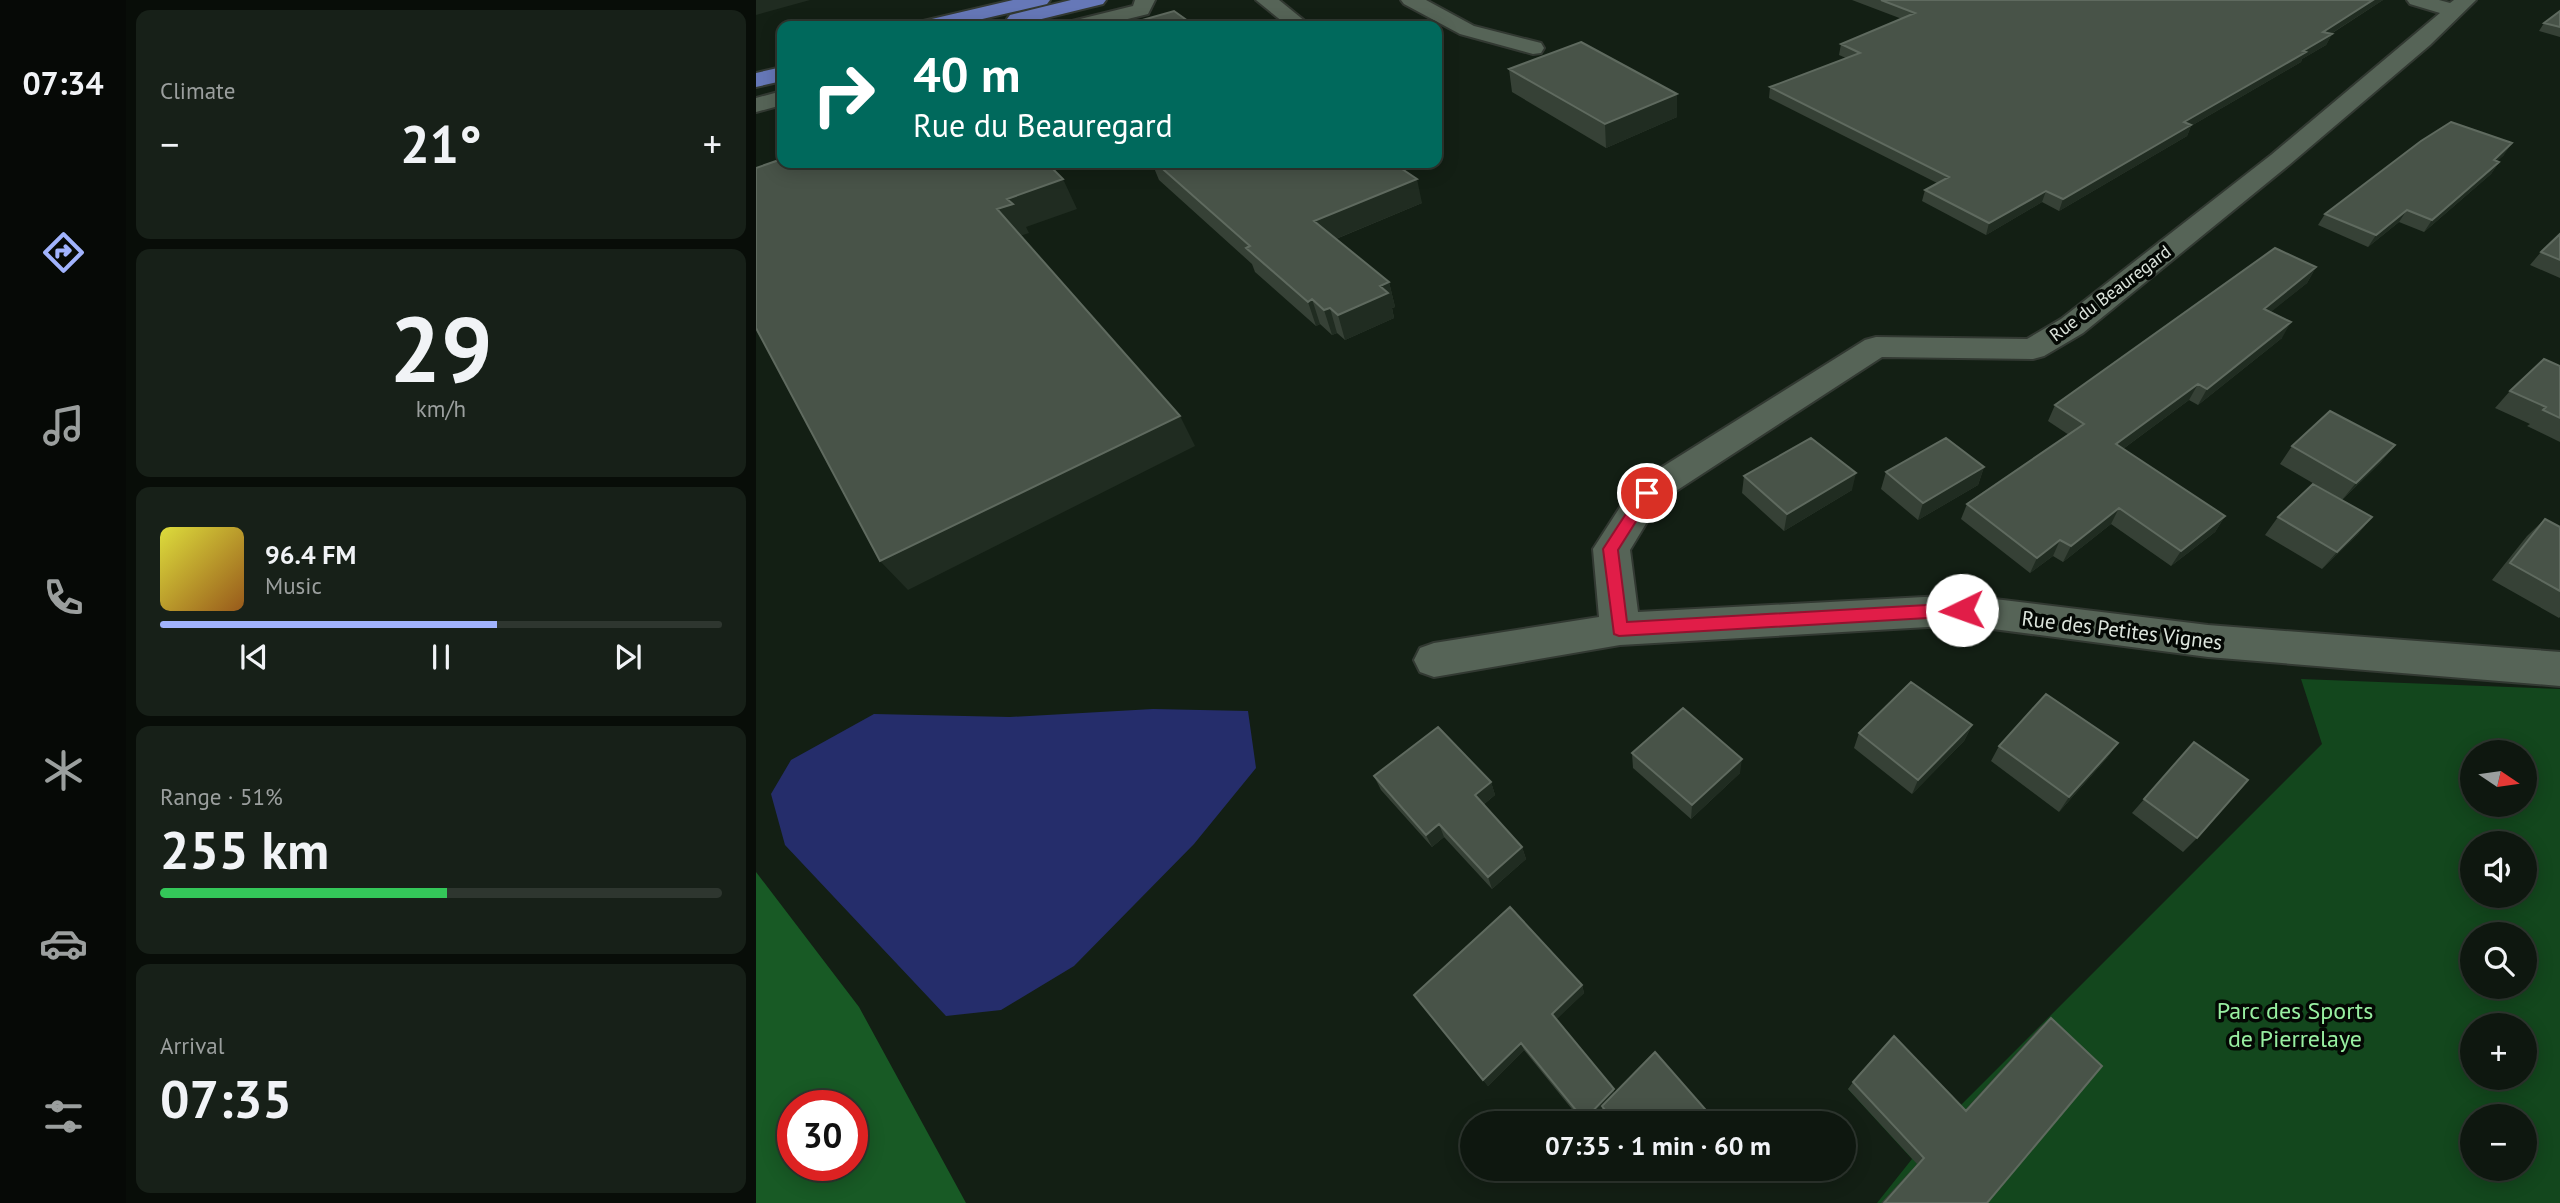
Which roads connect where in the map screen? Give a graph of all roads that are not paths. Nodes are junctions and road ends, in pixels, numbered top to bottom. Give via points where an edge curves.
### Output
1 (1040, 0) edge
2 (1096, 0) edge
3 (1145, 0) edge
4 (1266, 0) edge
5 (1411, 0) edge
6 (2417, 0) edge
7 (2460, 5) edge
8 (948, 21) edge
9 (1006, 21) edge
10 (1096, 21) edge
11 (1294, 21) edge
12 (1533, 48) dead end
13 (777, 60) edge
14 (756, 65) edge
15 (777, 75) edge
16 (756, 80) edge
17 (777, 99) edge
18 (756, 104) edge
19 (1619, 629) junction
20 (1434, 660) dead end
21 (2560, 668) edge

1 - 8 main road
2 - 9 main road
3 - 10 street via 1141,10
4 - 11 street
5 - 12 street via 1466,30
6 - 7 street
7 - 19 street, Rue du Beauregard via 2280,160 2072,326 2033,349 1876,347 1647,493 1611,549
13 - 14 main road
15 - 16 main road
17 - 18 street
19 - 20 street, Rue des Petites Vignes
19 - 21 street, Rue des Petites Vignes via 1962,610 2208,642

